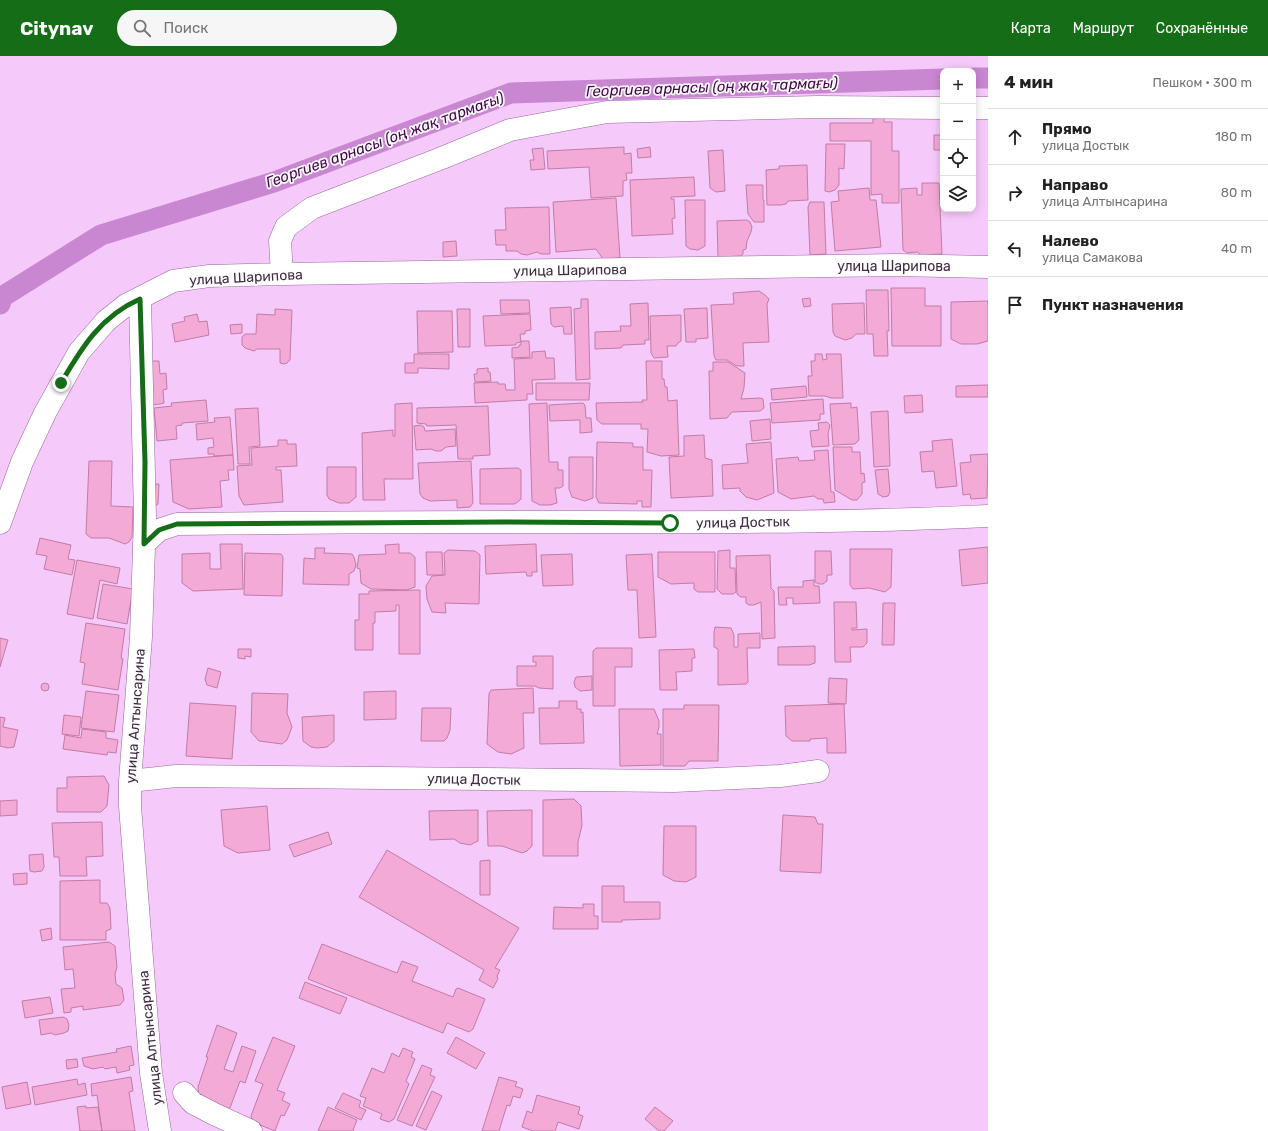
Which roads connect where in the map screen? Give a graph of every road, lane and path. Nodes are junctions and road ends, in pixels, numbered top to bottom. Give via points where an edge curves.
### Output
1 (940, 108) edge
2 (976, 108) edge
3 (988, 108) edge
4 (988, 267) edge
5 (282, 274) junction
6 (147, 295) junction
7 (988, 516) edge
8 (0, 523) edge
9 (144, 544) junction
10 (818, 771) dead end
11 (130, 781) junction
12 (184, 1093) dead end
13 (160, 1131) edge
14 (252, 1131) edge

1 - 5 street via 818,107 607,112 510,130 312,208 286,227 280,241
2 - 3 street
4 - 5 street, улица Шарипова via 896,265
5 - 6 street, улица Шарипова via 209,276 173,282
6 - 8 street, улица Шарипова via 126,305 106,321 79,352 45,413 22,462
6 - 9 street, улица Алтынсарина
7 - 9 street, улица Достык via 933,528 496,522 177,524 159,530
9 - 11 street, улица Алтынсарина via 141,637
10 - 11 street, улица Достык via 780,776 674,781 176,776
11 - 13 street, улица Алтынсарина via 134,870 151,1073
12 - 14 street via 193,1103

